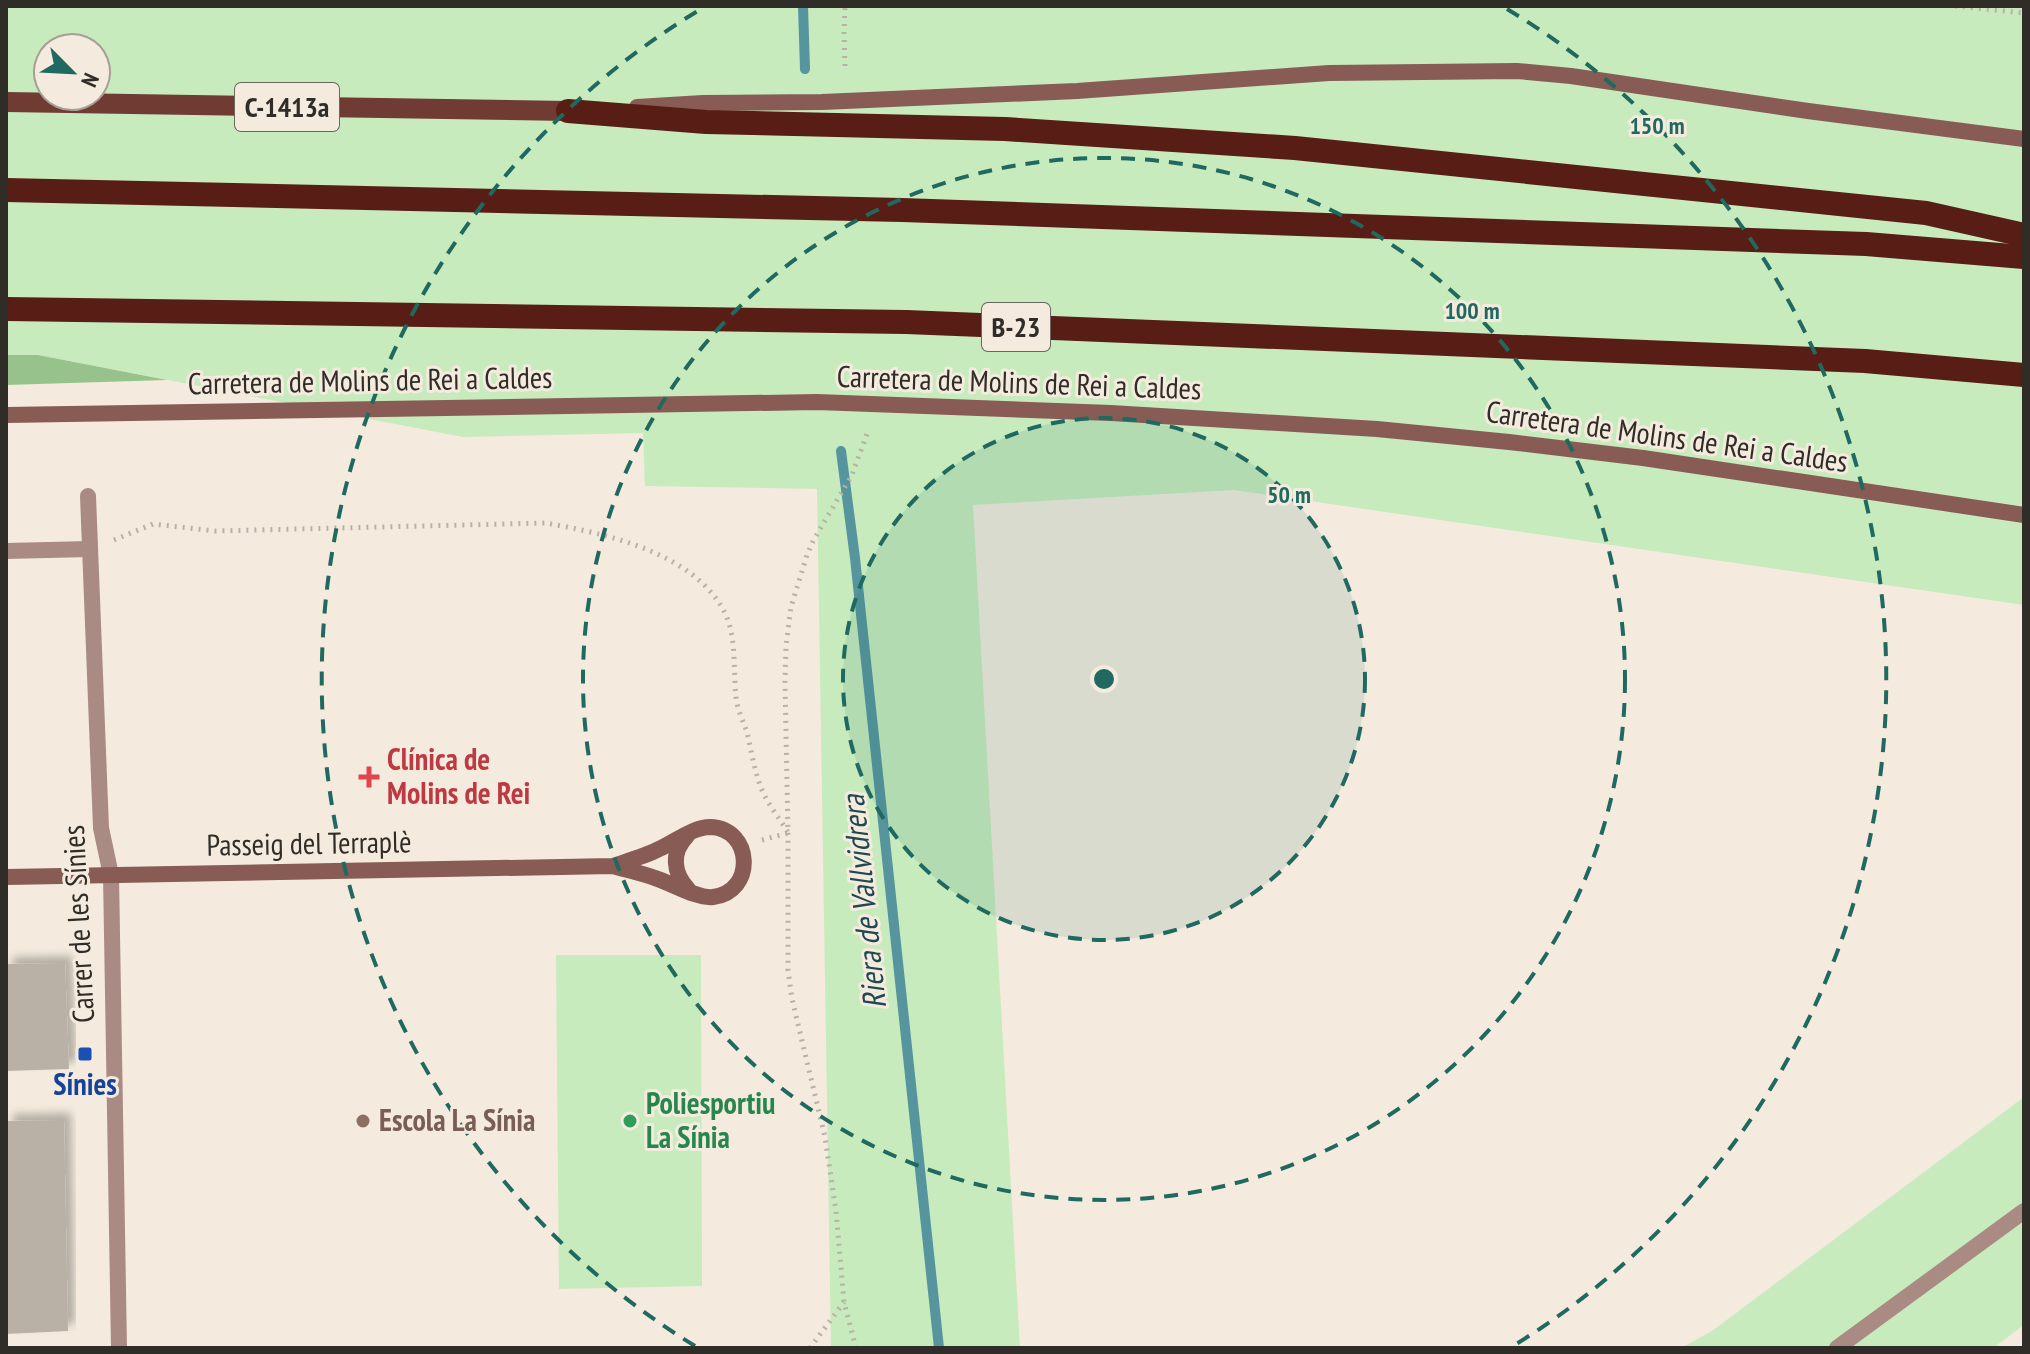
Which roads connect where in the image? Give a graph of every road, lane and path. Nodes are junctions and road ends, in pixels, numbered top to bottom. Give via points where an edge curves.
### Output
1 (845, 6) edge
2 (1955, 6) edge
3 (2024, 13) edge
4 (845, 66) dead end
5 (6, 102) edge
6 (568, 111) junction
7 (2024, 139) edge
8 (6, 190) edge
9 (2024, 235) edge
10 (2024, 257) edge
11 (6, 309) edge
12 (2024, 375) edge
13 (6, 415) edge
14 (867, 434) dead end
15 (88, 496) dead end
16 (2024, 515) edge
17 (90, 549) junction
18 (6, 551) edge
19 (691, 833) junction
20 (788, 833) junction
21 (613, 866) junction
22 (111, 875) junction
23 (6, 877) edge
24 (689, 891) junction
25 (2024, 1211) edge
26 (844, 1302) junction
27 (119, 1348) edge
28 (810, 1348) edge
29 (856, 1348) edge
30 (1837, 1348) edge

1 - 4 path
2 - 3 path
5 - 6 main road, C-1413a
6 - 7 main road, C-1413a via 1077,91 1329,73 1517,71
6 - 9 highway via 706,122 1005,129 1295,148 1926,213
8 - 10 highway via 902,210 1866,244
11 - 12 highway, B-23 via 906,322 1865,361
13 - 16 main road, Carretera de Molins de Rei a Caldes via 817,402 1111,413 1509,442
14 - 20 path via 852,475 814,539 791,607 785,681
15 - 17 street, Carrer de les Sínies
17 - 18 street
17 - 20 path via 153,524 215,531 546,523 630,542 693,576 726,615 736,701 761,789
17 - 22 street, Carrer de les Sínies via 101,828
19 - 21 main road
19 - 24 main road via 675,861
19 - 24 main road via 713,827 725,830 745,858 740,880 722,895
20 - 26 path via 788,970 825,1137
21 - 22 main road, Passeig del Terraplè
21 - 24 main road
22 - 23 main road, Passeig del Terraplè
22 - 27 street, Carrer de les Sínies
25 - 30 street
26 - 28 path
26 - 29 path

